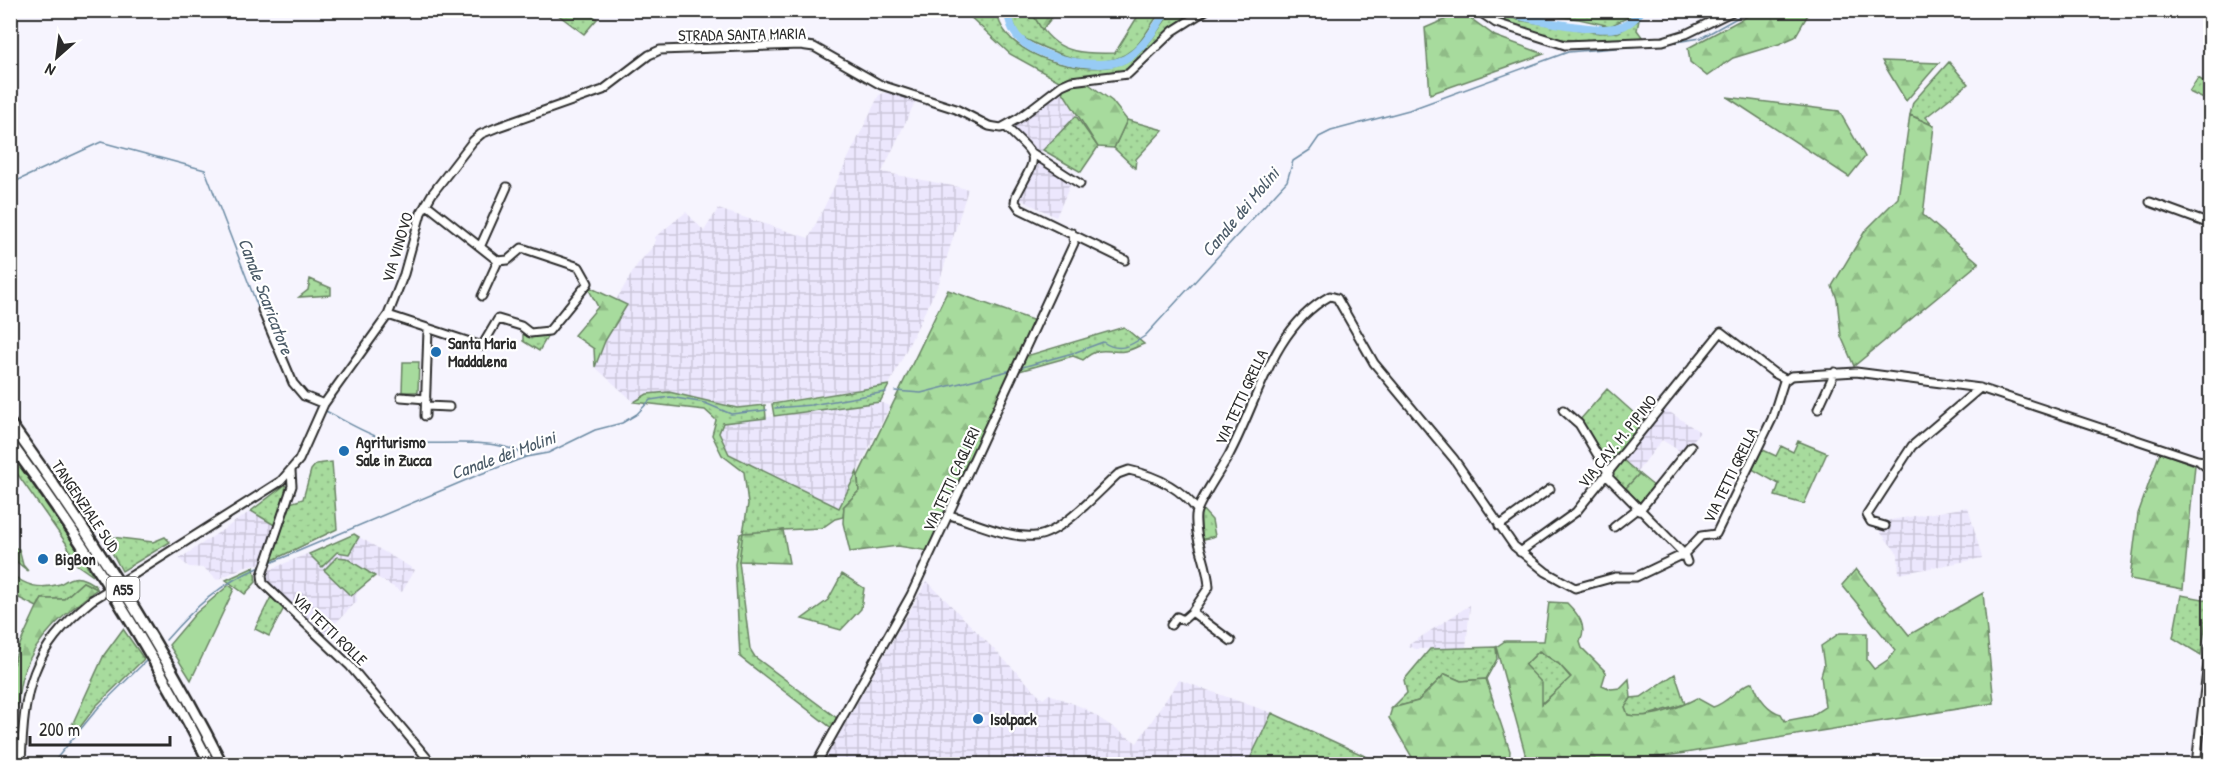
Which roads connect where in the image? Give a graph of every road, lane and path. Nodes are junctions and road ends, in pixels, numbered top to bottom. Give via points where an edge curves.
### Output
1 (1206, 10) edge
2 (1477, 10) edge
3 (1735, 10) edge
4 (1005, 127) junction
5 (481, 135) joint
6 (1032, 153) junction
7 (1080, 184) dead end
8 (507, 187) dead end
9 (2150, 202) dead end
10 (426, 204) junction
11 (2211, 224) edge
12 (1072, 233) junction
13 (481, 245) junction
14 (1125, 260) dead end
15 (498, 261) junction
16 (482, 296) dead end
17 (262, 310) dead end
18 (388, 315) junction
19 (428, 330) junction
20 (1834, 372) junction
21 (1785, 379) junction
22 (1980, 388) junction
23 (401, 398) dead end
24 (426, 402) junction
25 (448, 407) dead end
26 (322, 408) junction
27 (1818, 409) dead end
28 (1563, 410) dead end
29 (425, 416) dead end
30 (10, 423) edge
31 (10, 442) edge
32 (1692, 446) dead end
33 (2197, 460) junction
34 (2211, 462) edge
35 (2211, 470) edge
36 (291, 471) junction
37 (1608, 475) junction
38 (1550, 489) dead end
39 (1197, 510) junction
40 (1638, 510) junction
41 (950, 515) junction
42 (1499, 526) junction
43 (1885, 526) dead end
44 (1614, 527) dead end
45 (1520, 552) junction
46 (1684, 554) junction
47 (1688, 562) dead end
48 (1192, 612) junction
49 (1171, 625) dead end
50 (1231, 641) dead end
51 (2211, 646) edge
52 (2209, 672) edge
53 (21, 765) edge
54 (210, 765) edge
55 (222, 765) edge
56 (432, 765) edge
57 (816, 765) edge
58 (2196, 765) edge

1 - 4 street via 1173,31 1128,74 1071,81
2 - 3 street via 1496,23 1565,45 1663,40 1686,34
4 - 5 street, STRADA SANTA MARIA via 989,126 956,109 881,85 814,47 800,45 660,50 603,90
4 - 6 street
5 - 10 street, VIA VINOVO
6 - 7 street
6 - 12 street via 1034,161 1014,202 1020,209
8 - 13 street
9 - 11 street
10 - 13 street
10 - 18 street, VIA VINOVO
12 - 14 street
12 - 41 street, VIA TETTI CAGLIERI via 1074,243
13 - 15 street
15 - 16 street
15 - 19 street via 508,260 522,248 579,267 588,283 549,331 530,333 498,319 480,346
17 - 26 street via 293,383
18 - 19 street
18 - 26 street, VIA VINOVO
19 - 24 street
20 - 21 street
20 - 22 street
20 - 27 street
21 - 37 street, VIA CAV. M. PIPINO via 1721,332
21 - 46 street, VIA TETTI GRELLA via 1772,418 1718,531 1699,537
22 - 33 street
22 - 43 street via 1912,446 1867,515 1871,522
23 - 24 street
24 - 25 street
24 - 29 street
26 - 36 street, VIA VINOVO via 307,446
28 - 37 street via 1579,424
30 - 55 highway, TANGENZIALE SUD / A55 via 122,587
31 - 54 highway, TANGENZIALE SUD / A55 via 112,593
32 - 40 street
33 - 34 street
33 - 35 street
36 - 53 street, bridge via 92,600 64,623 36,666 23,710
36 - 56 street, VIA TETTI ROLLE via 289,499 263,571 263,583 350,666
37 - 40 street
37 - 45 street, VIA CAV. M. PIPINO via 1576,512
38 - 42 street
39 - 41 street via 1171,484 1129,470 1118,474 1062,524 1038,536 1019,536
39 - 42 street, VIA TETTI GRELLA via 1232,450 1275,354 1298,323 1333,296 1374,363 1454,459
39 - 48 street via 1209,587
40 - 44 street
40 - 46 street
41 - 57 street, VIA TETTI CAGLIERI via 911,595
42 - 45 street, VIA TETTI GRELLA
45 - 46 street, VIA TETTI GRELLA via 1562,583 1580,588 1615,577 1636,577
46 - 47 street
48 - 49 street via 1183,620 1177,617
48 - 50 street
51 - 52 street
52 - 58 street

